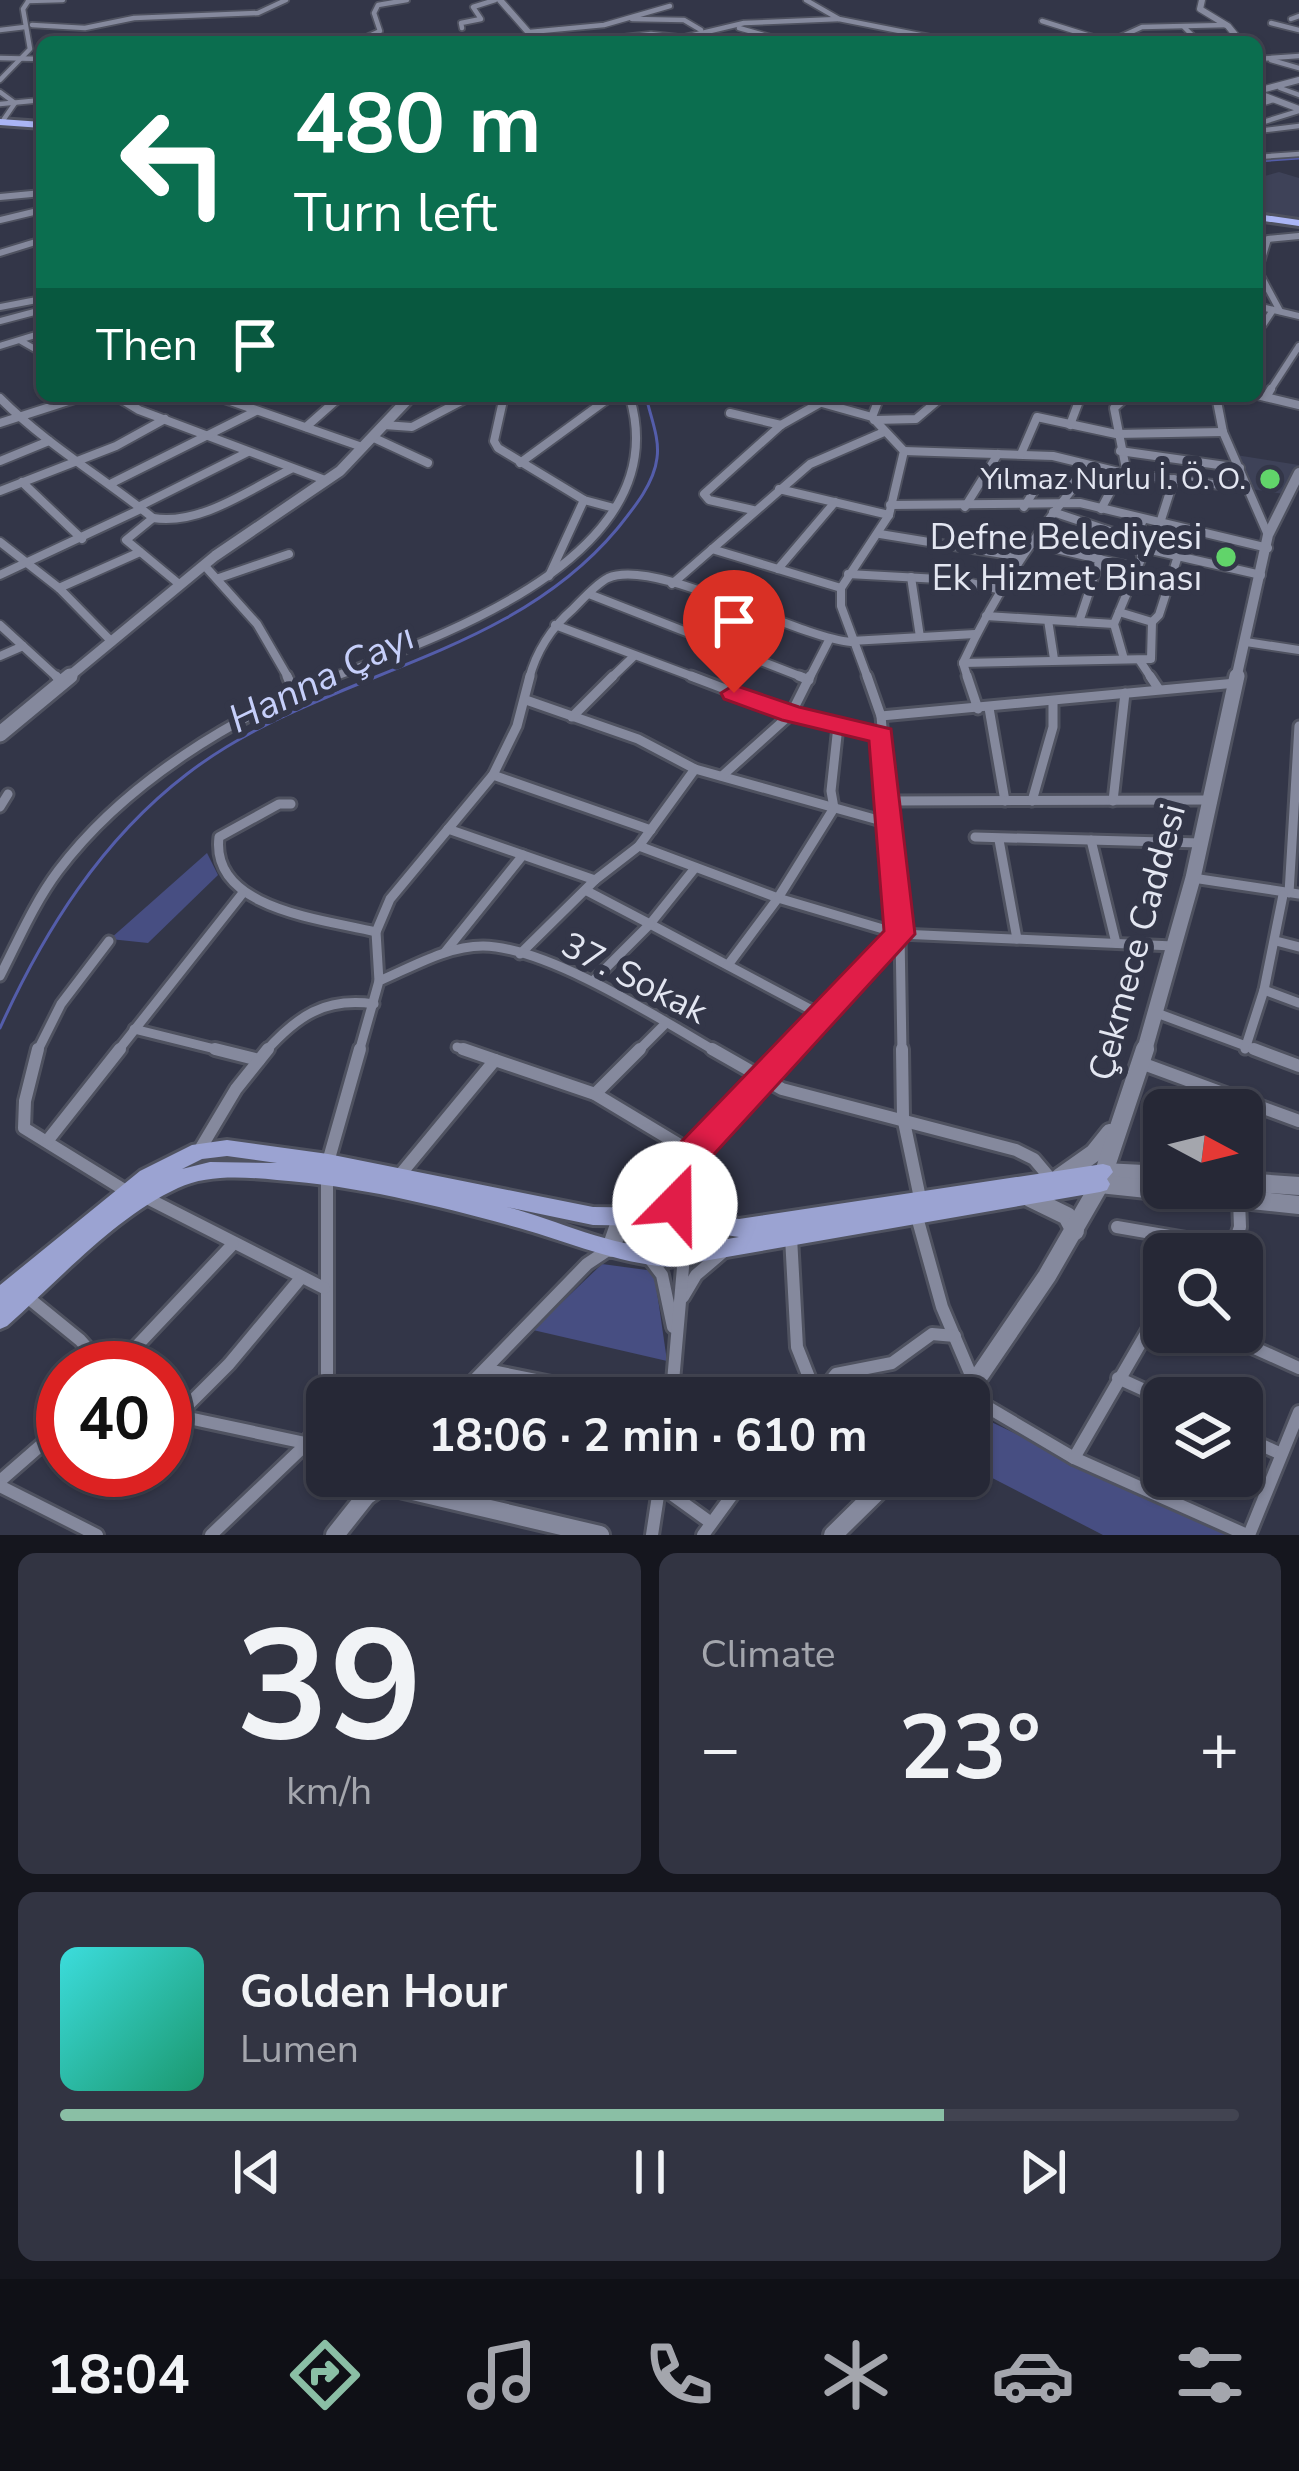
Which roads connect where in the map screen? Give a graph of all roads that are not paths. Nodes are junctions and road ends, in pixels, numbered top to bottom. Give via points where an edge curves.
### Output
1 (63, 0) edge
2 (286, 0) edge
3 (406, 0) edge
4 (497, 0) edge
5 (806, 0) edge
6 (1202, 0) edge
7 (28, 1) edge
8 (670, 6) dead end
9 (627, 18) junction
10 (839, 19) junction
11 (1042, 22) dead end
12 (1271, 23) dead end
13 (1227, 25) junction
14 (28, 26) junction
15 (734, 26) junction
16 (567, 27) junction
17 (1184, 27) junction
18 (462, 28) dead end
19 (0, 30) edge
20 (701, 30) junction
21 (1299, 30) edge
22 (688, 34) junction
23 (370, 36) edge
24 (534, 36) edge
25 (575, 36) edge
26 (620, 36) edge
27 (682, 36) edge
28 (696, 36) edge
29 (768, 36) edge
30 (925, 36) edge
31 (1096, 36) edge
32 (1120, 36) edge
33 (1193, 36) edge
34 (1236, 36) edge
35 (1299, 56) edge
36 (0, 58) edge
37 (21, 58) junction
38 (1266, 58) joint
39 (36, 59) edge
40 (1299, 68) edge
41 (1, 78) edge
42 (1299, 80) edge
43 (1280, 88) junction
44 (1263, 91) edge
45 (0, 92) edge
46 (1263, 95) edge
47 (1299, 95) edge
48 (1274, 100) junction
49 (36, 101) edge
50 (15, 103) junction
51 (1263, 103) edge
52 (0, 104) edge
53 (1299, 110) edge
54 (1, 120) edge
55 (36, 123) edge
56 (1263, 125) edge
57 (1299, 126) edge
58 (1263, 128) edge
59 (1299, 154) edge
60 (1263, 157) edge
61 (36, 194) edge
62 (25, 195) junction
63 (0, 197) edge
64 (36, 203) edge
65 (36, 210) edge
66 (0, 220) edge
67 (1263, 221) edge
68 (1299, 229) edge
69 (36, 242) edge
70 (31, 244) junction
71 (36, 247) edge
72 (0, 254) edge
73 (1263, 257) edge
74 (1263, 285) edge
75 (36, 300) edge
76 (0, 307) edge
77 (1263, 308) edge
78 (1276, 311) junction
79 (36, 312) edge
80 (1299, 316) edge
81 (0, 321) edge
82 (1263, 325) edge
83 (36, 336) edge
84 (21, 341) junction
85 (0, 346) edge
86 (1299, 346) edge
87 (36, 350) edge
88 (1286, 364) junction
89 (1299, 368) edge
90 (1263, 393) edge
91 (1263, 396) edge
92 (0, 398) edge
93 (65, 402) edge
94 (129, 402) edge
95 (232, 402) edge
96 (335, 402) edge
97 (404, 402) edge
98 (460, 402) edge
99 (503, 402) edge
100 (604, 402) edge
101 (631, 402) edge
102 (817, 402) edge
103 (878, 402) edge
104 (936, 402) edge
105 (1079, 402) edge
106 (1119, 402) edge
107 (1217, 402) edge
108 (820, 403) junction
109 (1299, 405) edge
110 (256, 411) junction
111 (730, 413) dead end
112 (19, 417) junction
113 (873, 418) junction
114 (165, 419) junction
115 (0, 423) edge
116 (1070, 424) junction
117 (384, 425) junction
118 (781, 425) junction
119 (307, 428) junction
120 (884, 432) junction
121 (1223, 432) junction
122 (1116, 434) junction
123 (210, 436) junction
124 (49, 441) junction
125 (367, 442) junction
126 (1120, 451) junction
127 (248, 452) junction
128 (904, 452) junction
129 (998, 454) junction
130 (1021, 454) junction
131 (1160, 458) junction
132 (80, 459) junction
133 (0, 461) edge
134 (428, 463) dead end
135 (520, 463) junction
136 (1091, 467) junction
137 (1240, 468) junction
138 (291, 469) junction
139 (1124, 473) junction
140 (1299, 473) edge
141 (1174, 479) junction
142 (325, 481) junction
143 (1079, 481) junction
144 (22, 482) junction
145 (112, 483) junction
146 (1247, 488) junction
147 (779, 489) junction
148 (0, 491) edge
149 (1292, 499) edge
150 (584, 500) junction
151 (836, 502) junction
152 (140, 507) junction
153 (965, 507) junction
154 (1024, 507) junction
155 (614, 508) junction
156 (1056, 508) junction
157 (1101, 509) junction
158 (753, 510) junction
159 (889, 510) junction
160 (153, 518) junction
161 (1143, 520) junction
162 (1160, 523) junction
163 (880, 534) junction
164 (82, 539) junction
165 (1268, 541) junction
166 (0, 542) edge
167 (1031, 543) junction
168 (1136, 543) junction
169 (712, 549) junction
170 (140, 552) junction
171 (289, 554) dead end
172 (1178, 556) junction
173 (1021, 557) junction
174 (1100, 560) junction
175 (25, 564) junction
176 (204, 565) junction
177 (1138, 568) junction
178 (778, 569) junction
179 (0, 574) edge
180 (848, 574) junction
181 (1262, 575) junction
182 (549, 577) junction
183 (911, 577) junction
184 (219, 578) junction
185 (179, 584) junction
186 (671, 584) junction
187 (59, 588) junction
188 (841, 588) junction
189 (1002, 590) junction
190 (590, 594) junction
191 (1119, 612) junction
192 (986, 616) junction
193 (1048, 620) junction
194 (1079, 622) junction
195 (1152, 622) junction
196 (1114, 624) junction
197 (0, 625) edge
198 (555, 625) junction
199 (975, 634) junction
200 (920, 637) junction
201 (829, 640) junction
202 (112, 642) junction
203 (851, 642) junction
204 (1246, 642) junction
205 (23, 646) junction
206 (1299, 650) edge
207 (0, 656) edge
208 (634, 656) junction
209 (1054, 658) junction
210 (1124, 659) junction
211 (1140, 661) junction
212 (963, 663) junction
213 (808, 680) junction
214 (62, 681) junction
215 (1236, 682) junction
216 (1158, 688) junction
217 (1125, 692) junction
218 (295, 694) junction
219 (526, 700) junction
220 (1053, 700) junction
221 (984, 708) junction
222 (791, 714) junction
223 (881, 716) junction
224 (572, 717) junction
225 (838, 726) junction
226 (1299, 726) edge
227 (0, 734) edge
228 (881, 735) junction
229 (1298, 753) edge
230 (695, 769) junction
231 (493, 775) junction
232 (722, 776) junction
233 (1296, 791) edge
234 (8, 794) dead end
235 (1210, 800) junction
236 (888, 801) junction
237 (1005, 801) junction
238 (1032, 801) junction
239 (1113, 801) junction
240 (291, 804) dead end
241 (0, 807) edge
242 (835, 808) junction
243 (889, 823) junction
244 (448, 829) junction
245 (651, 830) junction
246 (975, 837) dead end
247 (1000, 840) junction
248 (1091, 840) junction
249 (1200, 843) junction
250 (639, 846) junction
251 (523, 855) junction
252 (695, 868) junction
253 (1193, 878) junction
254 (591, 886) junction
255 (242, 894) junction
256 (1290, 894) edge
257 (778, 898) junction
258 (650, 924) junction
259 (376, 932) junction
260 (899, 934) junction
261 (1017, 939) junction
262 (109, 940) dead end
263 (1276, 941) junction
264 (1116, 944) junction
265 (1173, 946) junction
266 (1299, 947) edge
267 (445, 952) junction
268 (520, 954) junction
269 (728, 965) junction
270 (0, 976) edge
271 (379, 981) junction
272 (593, 981) junction
273 (1264, 990) junction
274 (374, 1004) junction
275 (1299, 1004) edge
276 (1154, 1012) junction
277 (823, 1016) junction
278 (666, 1023) junction
279 (134, 1029) junction
280 (457, 1047) dead end
281 (1245, 1049) junction
282 (259, 1060) junction
283 (495, 1060) junction
284 (1141, 1063) junction
285 (1299, 1066) edge
286 (763, 1082) junction
287 (595, 1094) junction
288 (903, 1117) junction
289 (1121, 1119) junction
290 (1299, 1121) edge
291 (48, 1140) junction
292 (199, 1151) junction
293 (690, 1157) junction
294 (327, 1170) junction
295 (399, 1176) junction
296 (1143, 1176) edge
297 (1055, 1178) junction
298 (1101, 1178) junction
299 (1143, 1182) edge
300 (1299, 1186) edge
301 (1263, 1189) edge
302 (135, 1194) junction
303 (1263, 1196) edge
304 (1030, 1198) junction
305 (1299, 1205) edge
306 (919, 1207) junction
307 (1240, 1209) edge
308 (631, 1218) junction
309 (683, 1221) junction
310 (723, 1227) junction
311 (1117, 1227) dead end
312 (1075, 1231) junction
313 (791, 1237) junction
314 (233, 1244) junction
315 (611, 1247) junction
316 (734, 1247) junction
317 (684, 1256) junction
318 (649, 1258) junction
319 (300, 1279) junction
320 (324, 1288) junction
321 (26, 1296) junction
322 (0, 1298) edge
323 (680, 1301) junction
324 (0, 1319) edge
325 (675, 1332) junction
326 (955, 1336) junction
327 (1143, 1340) edge
328 (81, 1341) edge
329 (141, 1341) edge
330 (1263, 1352) edge
331 (1299, 1368) edge
332 (487, 1370) junction
333 (324, 1377) edge
334 (480, 1377) edge
335 (521, 1377) edge
336 (673, 1377) edge
337 (810, 1377) edge
338 (833, 1377) edge
339 (965, 1377) edge
340 (979, 1377) edge
341 (1118, 1378) junction
342 (1143, 1389) edge
343 (192, 1396) edge
344 (990, 1406) edge
345 (1299, 1412) edge
346 (192, 1418) edge
347 (306, 1444) edge
348 (1263, 1446) edge
349 (36, 1451) edge
350 (1281, 1454) junction
351 (306, 1456) edge
352 (1074, 1458) junction
353 (0, 1484) edge
354 (366, 1497) edge
355 (451, 1497) edge
356 (658, 1497) edge
357 (675, 1497) edge
358 (730, 1497) edge
359 (872, 1497) edge
360 (706, 1529) edge
361 (69, 1530) edge
362 (836, 1533) edge
363 (97, 1535) edge
364 (211, 1535) edge
365 (335, 1535) edge
366 (600, 1535) edge
367 (652, 1535) edge
368 (1248, 1535) edge

1 - 7 street
2 - 14 street via 258,13
3 - 23 street via 378,5 380,32
4 - 18 street via 473,7 481,19
4 - 24 street
5 - 10 street
6 - 13 street via 1200,9
7 - 14 street
8 - 9 street
9 - 16 street
9 - 20 street via 684,20
10 - 15 street
10 - 30 street
11 - 31 street
12 - 21 street
13 - 17 street
13 - 34 street
14 - 19 street
14 - 37 street via 30,49
15 - 20 street
15 - 29 street
16 - 24 street
16 - 25 street
17 - 32 street
17 - 33 street
20 - 22 street
22 - 26 street
22 - 27 street
22 - 28 street
35 - 38 street
36 - 37 street
37 - 39 street
37 - 41 street
38 - 40 street
42 - 43 street
43 - 44 street
43 - 47 street
45 - 50 street
46 - 48 street
48 - 51 street
48 - 53 street
49 - 50 street
50 - 52 street
50 - 54 street
53 - 56 street
54 - 55 highway
57 - 58 street
59 - 60 street
61 - 62 street
62 - 63 street
62 - 64 street
65 - 66 street
67 - 68 highway
68 - 73 street via 1268,239
69 - 70 street
70 - 71 street
70 - 72 street
74 - 78 street
75 - 76 street
77 - 78 street
78 - 80 street
78 - 82 street
79 - 81 street
83 - 84 street
84 - 85 street
84 - 87 street
86 - 88 street
88 - 89 street
88 - 90 street
91 - 109 street
92 - 112 street
93 - 112 street
94 - 114 street
95 - 110 street
96 - 119 street
97 - 117 street
98 - 117 street via 412,427
99 - 135 street via 494,441
100 - 135 street
101 - 155 street via 638,456
102 - 108 street
103 - 113 street
104 - 113 street via 916,419
105 - 116 street
106 - 122 street
107 - 121 street
108 - 113 street
108 - 118 street
110 - 119 street
110 - 123 street
111 - 118 street
112 - 115 street
112 - 124 street
113 - 120 street
114 - 123 street
114 - 132 street
116 - 122 street
116 - 130 street via 1037,417
117 - 125 street
118 - 158 street via 704,494
119 - 125 street
120 - 128 street
120 - 147 street via 810,464
121 - 122 street
121 - 137 street
122 - 126 street
123 - 127 street
123 - 145 street
124 - 132 street
124 - 133 street
125 - 134 street
125 - 142 street
126 - 131 street
126 - 139 street
127 - 138 street
127 - 152 street
128 - 129 street
128 - 159 street
129 - 130 street
129 - 153 street
130 - 136 street
131 - 137 street
131 - 141 street
132 - 144 street
132 - 145 street
135 - 150 street
136 - 139 street
136 - 143 street
137 - 146 street
138 - 142 street
138 - 160 street via 184,519
139 - 141 street
139 - 157 street
140 - 149 street, Çekmece Caddesi
141 - 146 street
141 - 162 street
142 - 176 street
143 - 154 street via 1042,478
143 - 156 street
144 - 148 street
144 - 164 street
145 - 152 street
146 - 165 street
147 - 151 street
147 - 158 street
149 - 165 street, Çekmece Caddesi
150 - 155 street
150 - 182 street
151 - 159 street
151 - 178 street
152 - 160 street
152 - 164 street
153 - 154 street
153 - 159 street
154 - 156 street
155 - 182 street
156 - 157 street
156 - 167 street
156 - 168 street
157 - 161 street
158 - 169 street
159 - 163 street
160 - 170 street via 127,534
161 - 162 street
161 - 168 street
162 - 165 street
163 - 173 street
163 - 180 street
164 - 175 street
165 - 181 street, Çekmece Caddesi
166 - 175 street
167 - 173 street
167 - 174 street
168 - 172 street
168 - 177 street
169 - 178 street
169 - 186 street
170 - 185 street
170 - 187 street
171 - 184 street
172 - 181 street
172 - 195 street
173 - 189 street
174 - 177 street
174 - 194 street
175 - 179 street
175 - 187 street
176 - 184 street
176 - 185 street
177 - 191 street
178 - 188 street
180 - 183 street
180 - 188 street
181 - 204 street, Çekmece Caddesi
182 - 218 street via 513,602
183 - 189 street
183 - 200 street
184 - 218 street via 280,659
185 - 202 street
186 - 190 street via 622,575
186 - 201 street
187 - 202 street
188 - 203 street
189 - 192 street
190 - 198 street
190 - 213 street
191 - 195 street
191 - 196 street
192 - 193 street
192 - 199 street
193 - 194 street
193 - 209 street
194 - 196 street
195 - 211 street via 1151,659
196 - 210 street
197 - 205 street
198 - 208 street
198 - 219 street via 532,667
199 - 200 street
199 - 212 street
200 - 203 street
201 - 203 street
201 - 213 street
202 - 214 street
203 - 223 street
204 - 206 street
204 - 215 street, Çekmece Caddesi
205 - 207 street
205 - 214 street
208 - 222 street
208 - 224 street
209 - 210 street
209 - 212 street
210 - 211 street
211 - 216 street
212 - 221 street
213 - 222 street
214 - 227 street
215 - 216 street
215 - 235 street, Çekmece Caddesi
216 - 217 street
217 - 220 street
217 - 239 street
218 - 270 street via 230,726 123,807 58,870
219 - 224 street
219 - 231 street
220 - 221 street
220 - 238 street
221 - 223 street
221 - 237 street
222 - 225 street
222 - 232 street
223 - 228 street
224 - 230 street
225 - 228 street
225 - 242 street
226 - 229 street
228 - 236 street
229 - 233 street
230 - 232 street
230 - 245 street
231 - 244 street
231 - 245 street
232 - 242 street
233 - 256 street
234 - 241 street
235 - 239 street
235 - 249 street, Çekmece Caddesi
236 - 237 street
236 - 243 street
237 - 238 street
238 - 239 street
240 - 255 street via 219,837
242 - 243 street
242 - 257 street
243 - 260 street
244 - 251 street
244 - 259 street via 403,880
245 - 250 street
246 - 247 street
247 - 248 street
247 - 261 street
248 - 249 street
248 - 264 street
249 - 253 street, Çekmece Caddesi
250 - 252 street
250 - 254 street
251 - 254 street
251 - 267 street
252 - 257 street
252 - 258 street
253 - 256 street
253 - 265 street, Çekmece Caddesi
254 - 258 street
254 - 268 street
255 - 259 street
255 - 279 street
256 - 263 street
257 - 260 street
257 - 269 street
258 - 269 street
258 - 272 street
259 - 271 street
260 - 261 street
260 - 277 street
260 - 288 street
261 - 264 street
262 - 291 street via 45,1030 27,1086 24,1128
263 - 266 street
263 - 273 street
264 - 265 street
265 - 276 street, Çekmece Caddesi
267 - 268 street, 37. Sokak via 482,946
267 - 271 street, 37. Sokak
268 - 272 street, 37. Sokak
269 - 277 street
271 - 274 street
272 - 278 street, 37. Sokak
273 - 275 street
273 - 281 street
274 - 282 street via 339,1000 315,1008
274 - 294 street
276 - 281 street
276 - 284 street, Çekmece Caddesi
277 - 286 street
278 - 286 street, 37. Sokak
278 - 287 street
279 - 282 street
279 - 291 street
280 - 283 street
281 - 285 street
282 - 292 street
283 - 287 street
283 - 295 street
284 - 289 street, Çekmece Caddesi
284 - 290 street
286 - 288 street, 37. Sokak
286 - 293 street
287 - 293 street
288 - 297 street, 37. Sokak via 1016,1150
288 - 306 street
289 - 297 street via 1094,1153
289 - 298 street, Çekmece Caddesi
291 - 302 street
292 - 294 main road via 226,1148
292 - 302 main road
293 - 308 street
293 - 309 street via 674,1193
293 - 310 street via 691,1193
294 - 295 main road
294 - 302 main road via 219,1167
294 - 315 main road
294 - 320 street
295 - 308 main road
296 - 298 street
297 - 298 main road
297 - 306 main road
298 - 299 street
298 - 304 main road
298 - 312 street, Çekmece Caddesi
300 - 301 street
302 - 314 street
302 - 321 main road
302 - 322 main road
303 - 305 street
304 - 306 main road
304 - 312 street via 1066,1216
306 - 310 main road
306 - 313 main road
306 - 326 street
307 - 311 street via 1233,1247
308 - 309 main road
308 - 315 street
309 - 310 main road
309 - 317 street via 692,1236
312 - 340 street, Çekmece Caddesi
313 - 316 main road
313 - 337 street via 797,1347
314 - 319 street
314 - 329 street
315 - 318 main road
315 - 332 street
316 - 317 main road
316 - 323 street via 696,1275
317 - 318 main road
317 - 323 street
318 - 325 street via 662,1275
319 - 320 street
319 - 343 street
320 - 333 street
321 - 324 main road
321 - 328 street
323 - 325 street
325 - 336 street
326 - 338 street via 932,1334 892,1363
326 - 339 street
327 - 341 street
330 - 331 street
332 - 334 street
332 - 335 street
341 - 342 street
341 - 352 street
344 - 352 street
345 - 350 street
346 - 347 street
348 - 350 street
349 - 353 street
350 - 368 street
351 - 364 street via 238,1502
352 - 368 street
353 - 361 street
354 - 365 street
355 - 366 street
356 - 367 street
357 - 360 street
358 - 360 street
359 - 362 street
361 - 363 street

